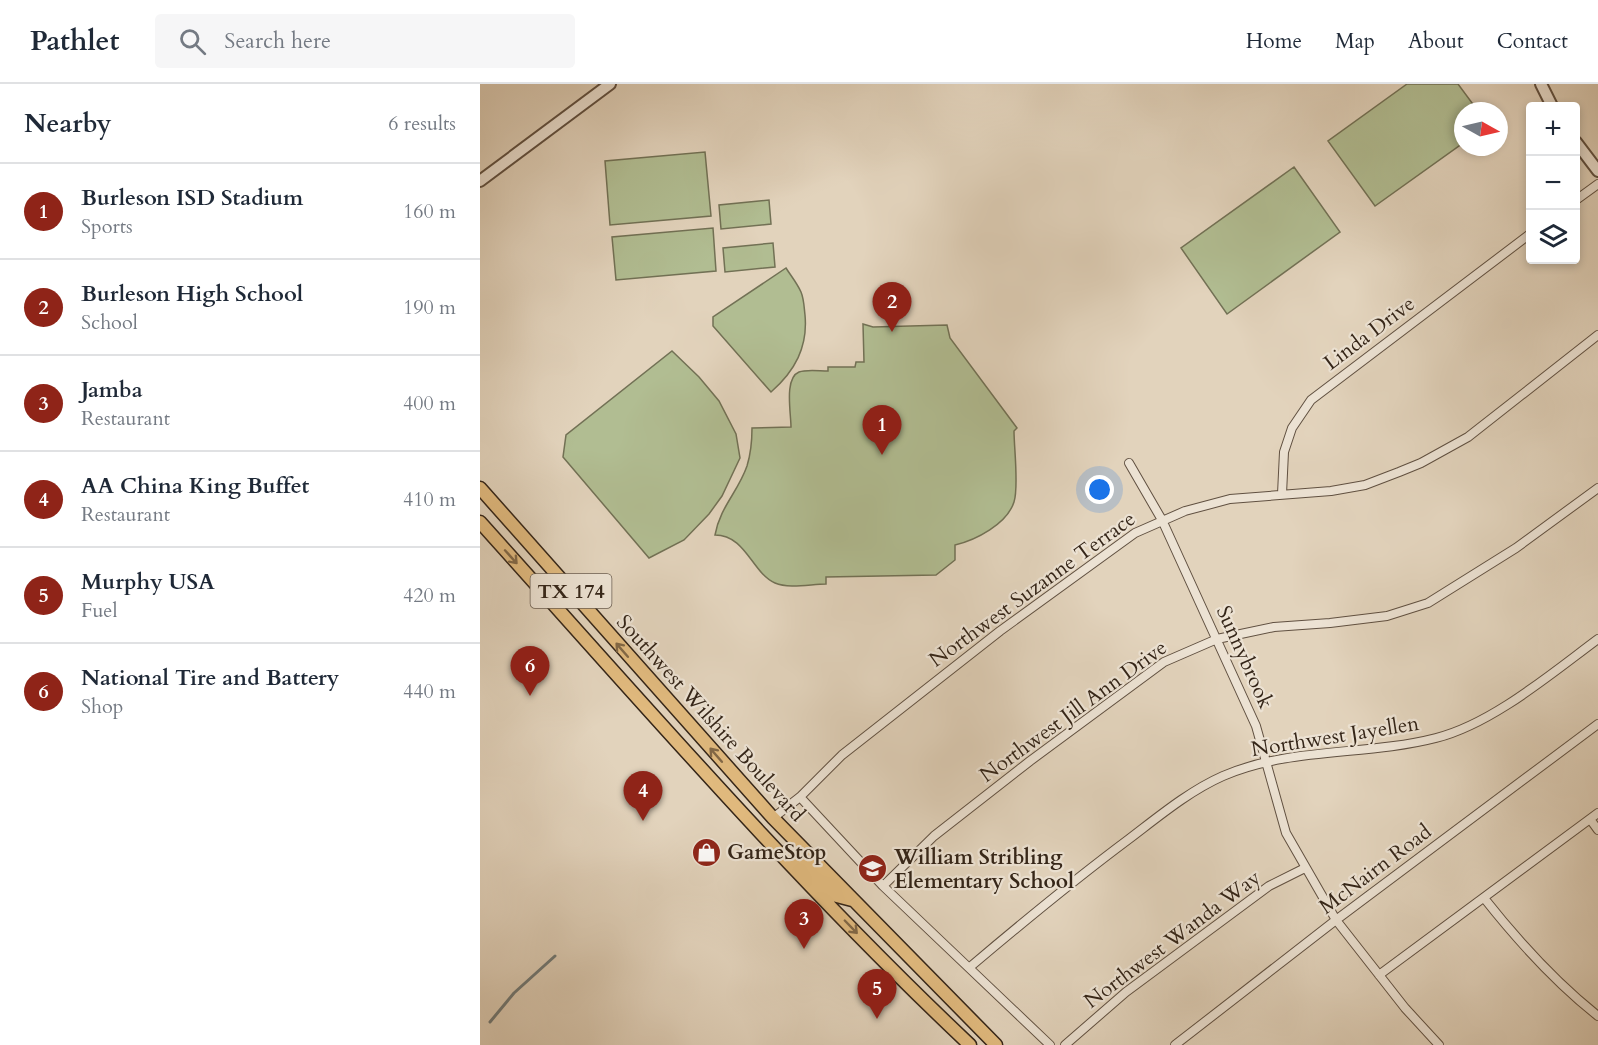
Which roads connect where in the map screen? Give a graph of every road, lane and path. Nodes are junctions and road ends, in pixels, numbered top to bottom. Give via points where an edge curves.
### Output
1 (610, 84) edge
2 (1541, 84) edge
3 (1550, 102) edge
4 (1580, 148) edge
5 (1598, 171) edge
6 (480, 181) edge
7 (1598, 184) edge
8 (1580, 197) edge
9 (1526, 237) edge
10 (1598, 334) edge
11 (1129, 463) dead end
12 (480, 488) edge
13 (1598, 488) edge
14 (1282, 494) junction
15 (1162, 520) junction
16 (480, 522) edge
17 (1217, 639) junction
18 (1598, 639) edge
19 (661, 694) junction
20 (646, 707) junction
21 (1598, 724) edge
22 (1265, 761) junction
23 (800, 797) junction
24 (1598, 813) edge
25 (773, 818) junction
26 (1590, 819) junction
27 (1598, 830) edge
28 (781, 855) junction
29 (1305, 868) junction
30 (884, 886) junction
31 (1484, 898) junction
32 (853, 900) junction
33 (1336, 920) junction
34 (970, 967) junction
35 (1379, 975) junction
36 (1598, 1016) edge
37 (970, 1045) edge
38 (996, 1045) edge
39 (1050, 1045) edge
40 (1065, 1045) edge
41 (1175, 1045) edge
42 (1439, 1045) edge

1 - 6 street
2 - 3 street
4 - 5 street
7 - 8 street
9 - 14 street, Linda Drive via 1311,400 1292,428 1284,452
10 - 14 street, Northwest Suzanne Terrace via 1468,437 1421,463 1365,485
11 - 15 street, Sunnybrook
19 -> 12 main road, Southwest Wilshire Boulevard / TX 174
13 - 17 street, Northwest Jill Ann Drive via 1516,548 1428,603 1387,616 1274,627
14 - 15 street, Northwest Suzanne Terrace via 1230,499
15 - 17 street, Sunnybrook
15 - 23 street, Northwest Suzanne Terrace via 1135,533 1000,631 842,755
16 -> 20 main road, Southwest Wilshire Boulevard / TX 174
17 - 22 street, Sunnybrook via 1256,726
17 - 30 street, Northwest Jill Ann Drive via 1164,662 1113,699 934,836
18 - 22 street, Northwest Jayellen via 1524,693 1467,728 1386,748
19 - 20 main road
25 -> 19 main road, Southwest Wilshire Boulevard / TX 174
20 - 28 main road, Southwest Wilshire Boulevard / TX 174
21 - 33 street, McNairn Road
22 - 29 street, Sunnybrook via 1286,833
22 - 34 street, Northwest Jayellen via 1192,793 1054,895
23 - 25 street, Northwest Suzanne Terrace
23 - 30 street
24 - 26 street
25 - 32 main road, Southwest Wilshire Boulevard / TX 174
26 - 27 street
26 - 31 street
28 - 32 main road via 795,855 833,895
28 -> 37 main road, Southwest Wilshire Boulevard / TX 174
29 - 33 street, Sunnybrook
29 - 40 street, Northwest Wanda Way via 1269,886 1126,992
30 - 34 street
31 - 35 street
31 - 36 street via 1554,978
32 - 38 main road, Southwest Wilshire Boulevard / TX 174
33 - 35 street, Sunnybrook
33 - 41 street, McNairn Road
34 - 39 street
35 - 42 street, Sunnybrook

